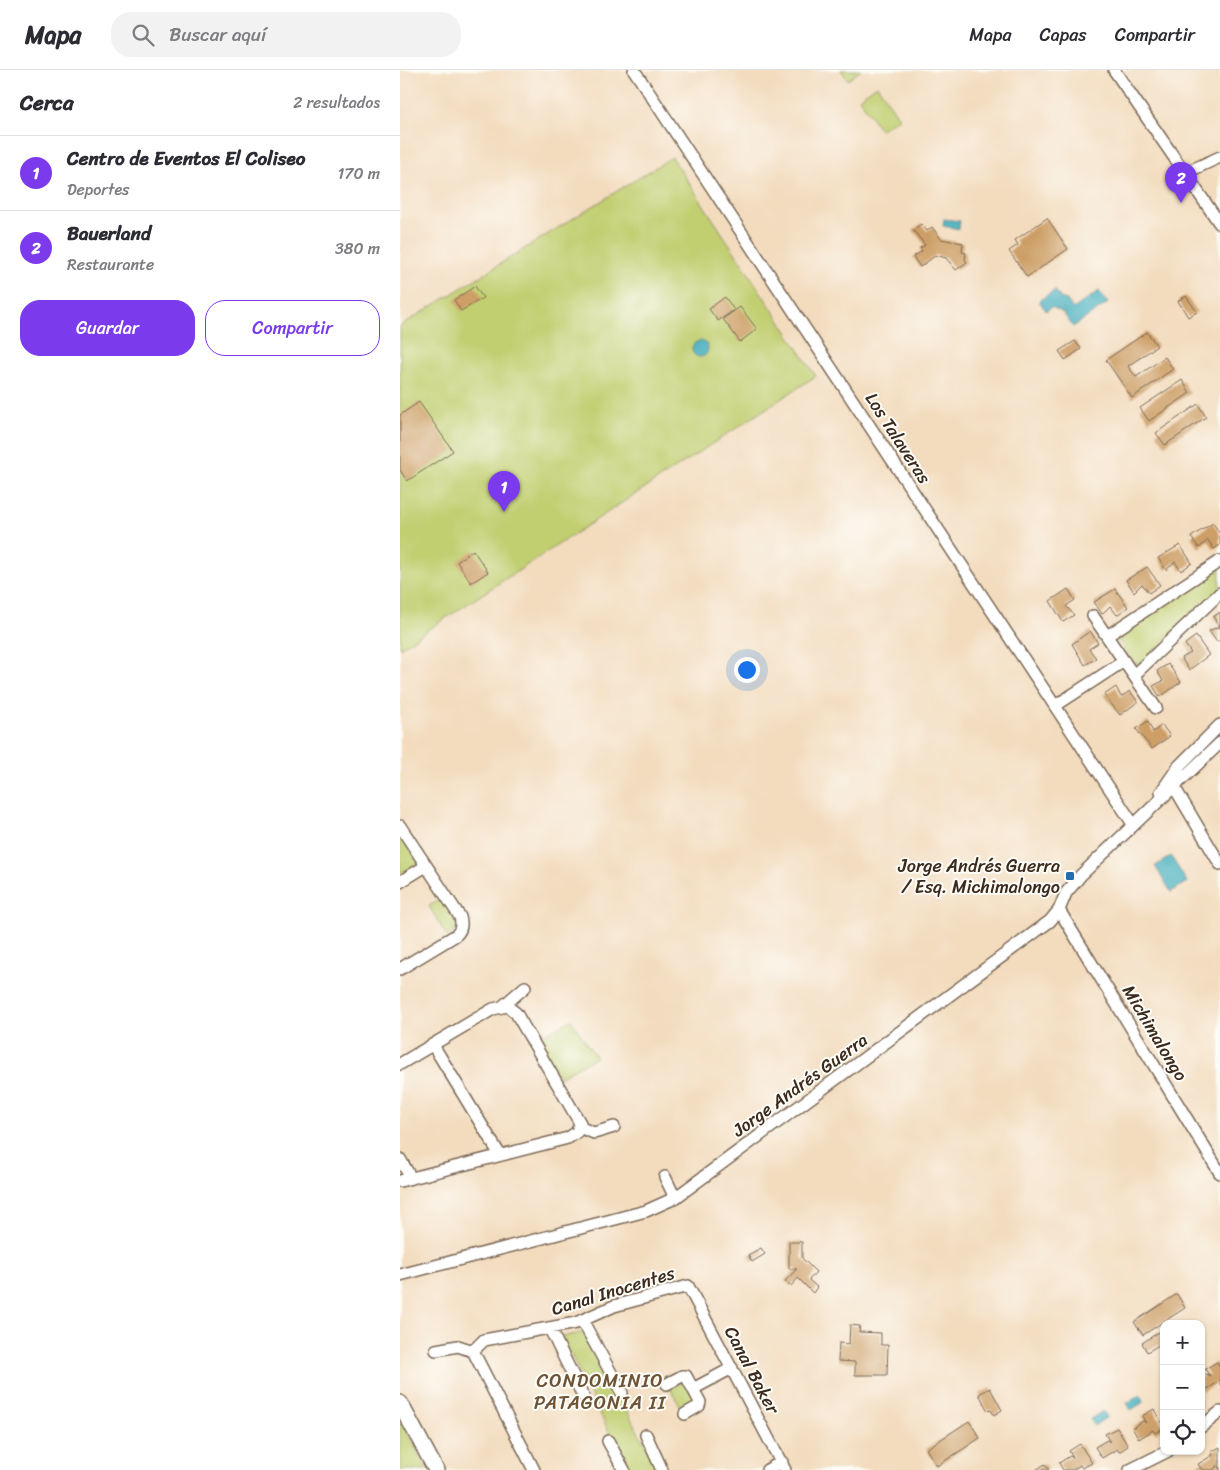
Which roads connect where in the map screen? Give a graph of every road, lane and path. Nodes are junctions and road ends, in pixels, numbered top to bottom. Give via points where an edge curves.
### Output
1 (634, 70) edge
2 (1114, 70) edge
3 (1220, 157) edge
4 (1185, 173) junction
5 (1220, 224) edge
6 (1220, 560) edge
7 (1220, 593) edge
8 (1093, 616) dead end
9 (1107, 636) junction
10 (1124, 661) junction
11 (1134, 675) junction
12 (1055, 706) junction
13 (1156, 708) dead end
14 (1220, 725) edge
15 (1220, 743) edge
16 (1173, 786) junction
17 (1152, 806) junction
18 (1133, 824) junction
19 (400, 826) edge
20 (1220, 864) edge
21 (426, 866) junction
22 (400, 882) edge
23 (1059, 910) junction
24 (400, 969) edge
25 (525, 987) dead end
26 (502, 1006) junction
27 (433, 1045) junction
28 (400, 1064) edge
29 (614, 1127) dead end
30 (579, 1128) junction
31 (500, 1155) junction
32 (400, 1159) edge
33 (1220, 1173) edge
34 (665, 1177) dead end
35 (406, 1179) edge
36 (675, 1198) junction
37 (400, 1275) edge
38 (688, 1286) joint
39 (582, 1320) junction
40 (550, 1329) junction
41 (436, 1350) dead end
42 (473, 1351) junction
43 (732, 1368) junction
44 (667, 1384) dead end
45 (693, 1389) junction
46 (622, 1393) dead end
47 (584, 1396) dead end
48 (400, 1403) edge
49 (1220, 1412) edge
50 (685, 1414) dead end
51 (1205, 1425) edge
52 (646, 1435) dead end
53 (608, 1441) dead end
54 (1160, 1455) edge
55 (783, 1466) edge
56 (436, 1470) edge
57 (534, 1470) edge
58 (624, 1470) edge
59 (662, 1470) edge
60 (767, 1470) edge
61 (1130, 1470) edge

1 - 12 street, Los Talaveras
2 - 4 street
3 - 4 street
4 - 5 street
6 - 9 street
7 - 11 street
8 - 9 street
9 - 10 street
10 - 11 street
10 - 12 street
11 - 13 street
12 - 18 street, Los Talaveras
14 - 17 street, Jorge Andrés Guerra via 1179,766
15 - 16 street, Jorge Andrés Guerra
16 - 17 street, Jorge Andrés Guerra
16 - 20 street
17 - 18 street, Jorge Andrés Guerra
18 - 23 street, Jorge Andrés Guerra via 1072,885
19 - 21 street
21 - 22 street
21 - 24 street via 460,917 461,928 456,935
23 - 33 street, Michimalongo
23 - 36 street, Jorge Andrés Guerra via 1050,921
25 - 26 street
26 - 27 street
26 - 30 street via 516,1013 579,1118
27 - 28 street
27 - 31 street
29 - 30 street via 594,1133
30 - 31 street via 568,1138
31 - 35 street
32 - 35 street
34 - 36 street
36 - 37 street, Jorge Andrés Guerra via 646,1211
38 - 39 street, Canal Inocentes via 614,1306
38 - 43 street, Canal Baker
39 - 40 street, Canal Inocentes
39 - 46 street
40 - 42 street, Canal Inocentes via 533,1329 484,1340
40 - 47 street
41 - 42 street via 458,1346
42 - 57 street
43 - 45 street
43 - 55 street, Canal Baker
44 - 45 street via 686,1376
45 - 50 street via 699,1406
48 - 56 street
49 - 51 street
52 - 59 street
53 - 58 street
54 - 61 street
55 - 60 street

